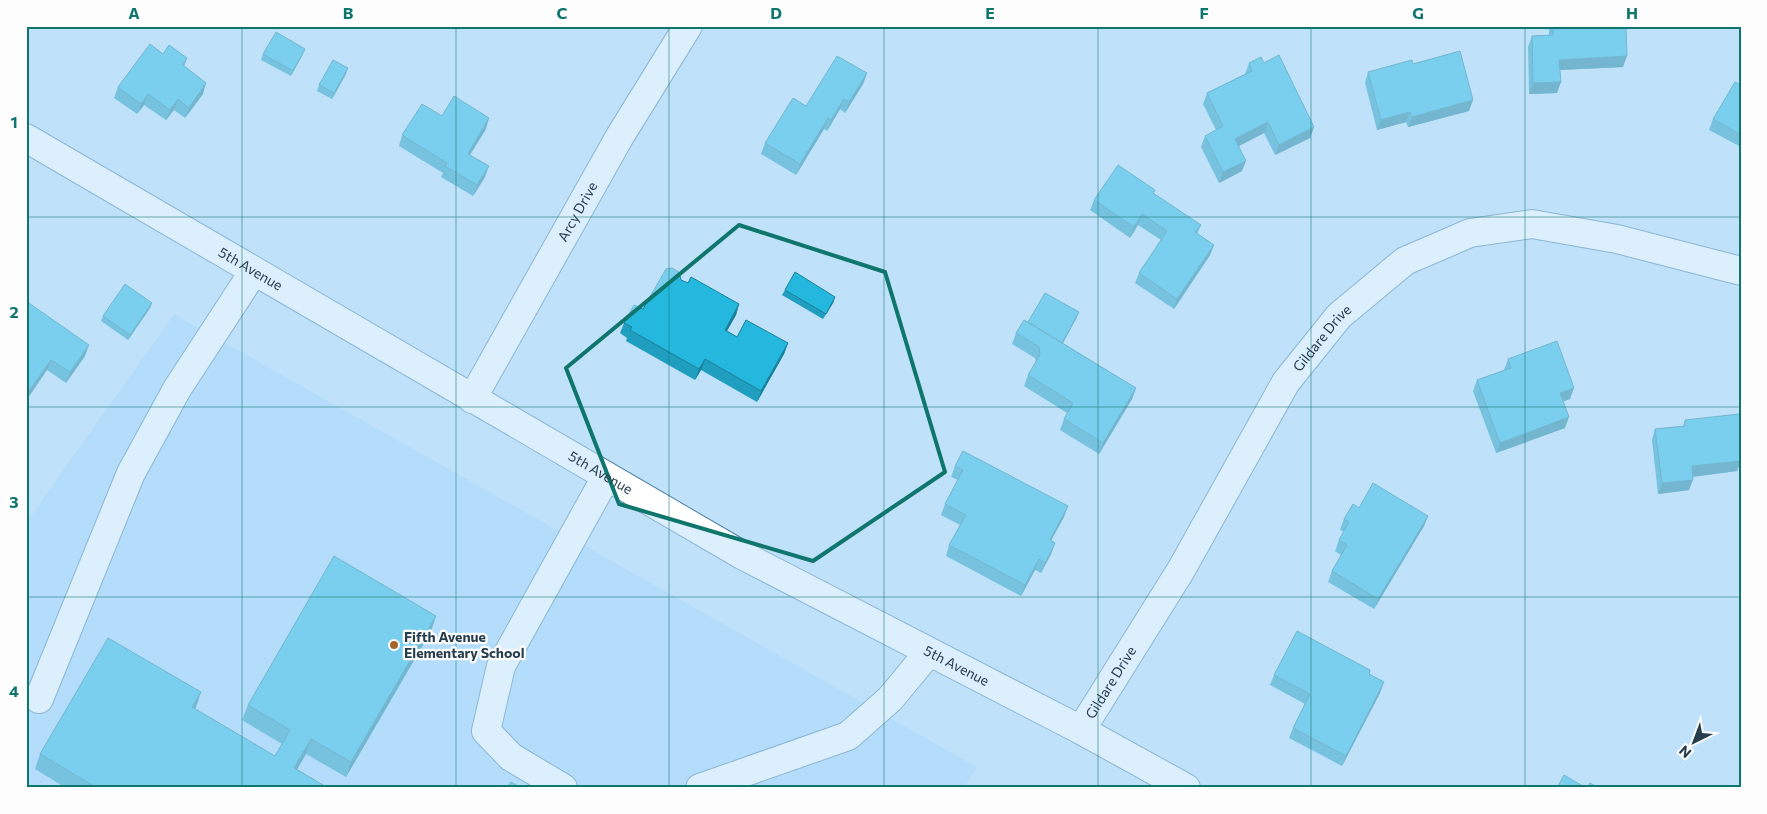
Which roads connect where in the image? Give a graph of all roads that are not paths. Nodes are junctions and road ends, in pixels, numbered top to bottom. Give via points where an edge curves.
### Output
1 (688, 26) edge
2 (26, 138) edge
3 (1741, 271) edge
4 (254, 272) junction
5 (472, 399) junction
6 (606, 476) junction
7 (929, 652) junction
8 (39, 700) dead end
9 (1081, 730) junction
10 (563, 788) edge
11 (700, 788) edge
12 (1186, 788) edge

1 - 5 street, Arcy Drive via 620,136
2 - 4 street, 5th Avenue
3 - 9 street, Gildare Drive via 1617,238 1532,224 1470,233 1405,261 1339,316 1286,382 1181,570
4 - 5 street, 5th Avenue
4 - 8 street via 177,389 131,473
5 - 6 street, 5th Avenue
6 - 7 street, 5th Avenue via 742,555
6 - 10 street via 501,666 486,731 511,757
7 - 9 street, 5th Avenue
7 - 11 street via 890,699 848,736
9 - 12 street, 5th Avenue

